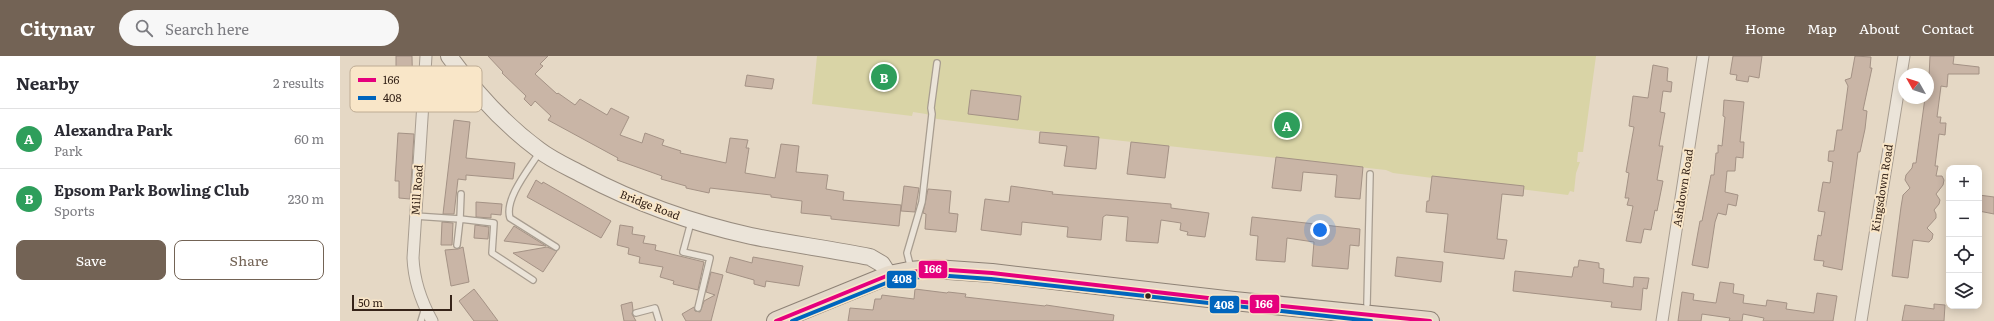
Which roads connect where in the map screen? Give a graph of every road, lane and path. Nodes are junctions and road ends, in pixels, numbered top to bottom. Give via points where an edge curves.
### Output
1 (426, 56) edge
2 (449, 56) edge
3 (1703, 56) edge
4 (1904, 56) edge
5 (937, 63) dead end
6 (425, 66) edge
7 (456, 66) edge
8 (482, 97) edge
9 (422, 112) edge
10 (540, 150) junction
11 (1370, 174) dead end
12 (461, 194) dead end
13 (415, 216) junction
14 (460, 219) junction
15 (692, 221) junction
16 (457, 245) dead end
17 (556, 247) dead end
18 (911, 271) junction
19 (889, 276) junction
20 (533, 280) dead end
21 (1367, 304) dead end
22 (425, 307) junction
23 (698, 308) dead end
24 (636, 313) dead end
25 (421, 321) edge
26 (432, 321) edge
27 (659, 321) edge
28 (776, 321) edge
29 (1430, 321) edge
30 (1662, 321) edge
31 (1861, 321) edge

1 - 6 street, Mill Road
2 - 7 main road, Bridge Road
3 - 30 street, Ashdown Road
4 - 31 street, Kingsdown Road
5 - 18 lane via 922,202 907,253
8 - 10 main road, Bridge Road via 502,118
9 - 13 street, Mill Road
10 - 15 main road, Bridge Road via 611,190
10 - 17 lane via 512,198 509,214 510,218
11 - 21 lane
12 - 14 lane
13 - 14 lane
13 - 22 street, Mill Road via 412,258 414,277
14 - 16 lane
14 - 20 lane via 494,223 492,253
15 - 19 main road, Bridge Road via 749,236 870,257 882,264
15 - 23 lane via 683,252 710,258
18 - 19 main road
18 - 29 main road via 935,269 992,273
19 - 28 main road
22 - 25 lane
22 - 26 street, Mill Road
24 - 27 lane via 655,308

